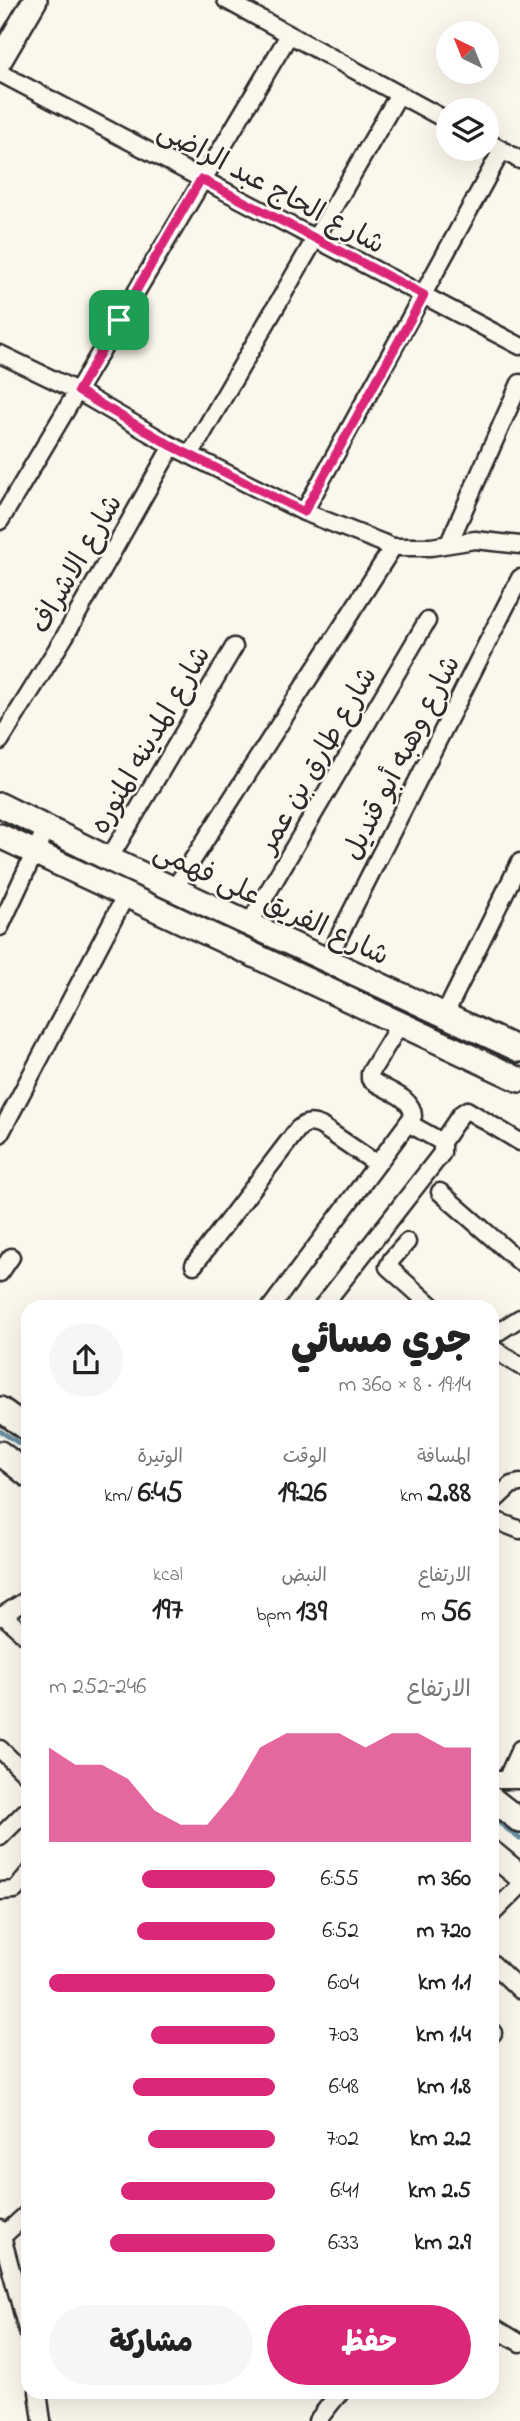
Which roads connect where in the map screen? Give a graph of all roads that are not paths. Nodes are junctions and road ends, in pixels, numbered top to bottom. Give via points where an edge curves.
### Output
1 (36, 0) edge
2 (226, 0) edge
3 (289, 35) junction
4 (0, 60) edge
5 (0, 73) edge
6 (399, 94) junction
7 (436, 114) edge
8 (499, 148) edge
9 (502, 150) junction
10 (520, 160) edge
11 (201, 179) junction
12 (314, 238) junction
13 (424, 295) junction
14 (520, 346) edge
15 (0, 354) edge
16 (520, 383) edge
17 (78, 391) junction
18 (172, 446) junction
19 (190, 455) junction
20 (304, 512) junction
21 (0, 521) edge
22 (449, 543) junction
23 (520, 545) edge
24 (393, 547) junction
25 (520, 578) edge
26 (427, 621) dead end
27 (234, 647) dead end
28 (0, 741) edge
29 (0, 805) edge
30 (46, 828) junction
31 (0, 836) edge
32 (35, 852) junction
33 (109, 859) junction
34 (520, 862) edge
35 (174, 889) junction
36 (126, 895) junction
37 (250, 924) junction
38 (0, 927) edge
39 (327, 960) junction
40 (411, 999) junction
41 (445, 1014) junction
42 (398, 1023) junction
43 (520, 1050) edge
44 (520, 1080) edge
45 (408, 1122) junction
46 (0, 1133) edge
47 (442, 1142) junction
48 (520, 1142) edge
49 (377, 1164) junction
50 (440, 1192) dead end
51 (407, 1242) dead end
52 (11, 1257) dead end
53 (520, 1262) edge
54 (194, 1265) dead end
55 (0, 1273) edge
56 (276, 1300) edge
57 (327, 1300) edge
58 (425, 1300) edge
59 (520, 1318) edge
60 (499, 1332) edge
61 (499, 1352) edge
62 (520, 1366) edge
63 (0, 1409) edge
64 (21, 1424) edge
65 (0, 1453) edge
66 (21, 1470) edge
67 (520, 1483) edge
68 (499, 1496) edge
69 (499, 1521) edge
70 (520, 1530) edge
71 (21, 1603) edge
72 (1, 1616) edge
73 (21, 1632) edge
74 (0, 1749) edge
75 (520, 1749) edge
76 (21, 1769) edge
77 (506, 1780) edge
78 (499, 1804) edge
79 (21, 1816) edge
80 (520, 1821) edge
81 (0, 1837) edge
82 (499, 1859) edge
83 (520, 1876) edge
84 (21, 1883) edge
85 (520, 1886) edge
86 (0, 1891) edge
87 (499, 1907) edge
88 (499, 1970) edge
89 (520, 1990) edge
90 (21, 2218) edge
91 (1, 2232) edge
92 (5, 2263) edge
93 (21, 2312) edge
94 (499, 2330) edge
95 (520, 2343) edge
96 (39, 2399) edge
97 (334, 2399) edge
98 (42, 2421) edge
99 (317, 2421) edge

1 - 4 street
2 - 3 street
3 - 6 street
3 - 11 street
5 - 11 street, شارع الحاج عبد الراضى
6 - 7 street
6 - 12 street
8 - 9 street
9 - 10 street
9 - 13 street
11 - 12 street, شارع الحاج عبد الراضى
11 - 17 street
12 - 13 street, شارع الحاج عبد الراضى
12 - 19 street
13 - 14 street, شارع الحاج عبد الراضى
13 - 20 street
15 - 17 street
16 - 22 street
17 - 18 street
17 - 21 street
18 - 19 street
18 - 28 street, شارع الاشراف
19 - 20 street
20 - 24 street
22 - 23 street
22 - 24 street
24 - 35 street
25 - 39 street, شارع وهبه أبو قنديل
26 - 37 street, شارع طارق بن عمر
27 - 33 street, شارع المدينه المنوره
29 - 30 street, شارع الفريق على فهمى
30 - 32 street
30 - 33 street, شارع الفريق على فهمى
31 - 32 street, شارع الفريق على فهمى
32 - 36 street, شارع الفريق على فهمى
32 - 38 street
33 - 35 street, شارع الفريق على فهمى
34 - 41 street
35 - 37 street, شارع الفريق على فهمى
36 - 42 street, شارع الفريق على فهمى
36 - 46 street
37 - 39 street, شارع الفريق على فهمى
39 - 40 street, شارع الفريق على فهمى
40 - 41 street, شارع الفريق على فهمى
40 - 42 street
41 - 43 street, شارع الفريق على فهمى
42 - 44 street, شارع الفريق على فهمى
42 - 45 street via 370,1073 375,1083 413,1107
45 - 47 street
45 - 49 street
47 - 48 street via 467,1110
47 - 57 street via 442,1153
49 - 54 street via 321,1126 305,1124
49 - 56 street
50 - 53 street
51 - 58 street via 388,1267
52 - 55 street
59 - 60 street
61 - 62 street
63 - 64 street
65 - 66 street
67 - 68 street
69 - 70 street
71 - 72 street
72 - 73 street
74 - 76 street
75 - 77 street
78 - 80 street
79 - 81 street
82 - 83 street
84 - 86 street via 15,1890
85 - 87 street
88 - 89 street
90 - 91 street
91 - 92 street
92 - 93 street
94 - 95 street
96 - 98 street
97 - 99 street

